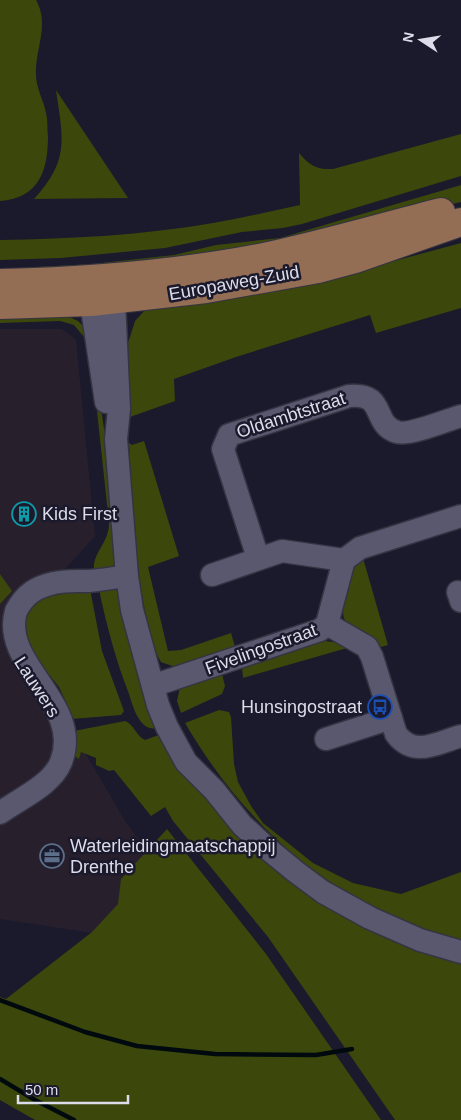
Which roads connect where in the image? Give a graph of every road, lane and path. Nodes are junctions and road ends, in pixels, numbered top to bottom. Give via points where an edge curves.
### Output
1 (461, 208) edge
2 (461, 222) edge
3 (0, 283) edge
4 (102, 294) junction
5 (0, 306) edge
6 (461, 416) edge
7 (461, 516) edge
8 (258, 558) junction
9 (344, 560) junction
10 (212, 575) dead end
11 (127, 576) junction
12 (6, 621) edge
13 (327, 624) junction
14 (154, 685) junction
15 (391, 718) junction
16 (461, 736) edge
17 (326, 739) dead end
18 (0, 813) edge
19 (461, 952) edge

1 - 4 main road, Europaweg-Zuid
2 - 4 main road, Europaweg-Zuid via 318,269 206,289
3 - 4 main road, Europaweg-Zuid
4 - 5 main road, Europaweg-Zuid
4 - 11 street via 119,408 116,439
6 - 8 street, Oldambtstraat via 398,432 381,419 378,406 370,398 359,395 229,435 223,449
7 - 9 street via 360,548
8 - 9 street via 282,552
8 - 10 street
9 - 13 street, Fivelingostraat
11 - 12 street, Lauwers via 57,582 33,590
11 - 14 street via 132,610
12 - 18 street, Lauwers via 14,653 58,716 64,730 64,741 61,762 55,772
13 - 14 street, Fivelingostraat via 312,633
13 - 15 street via 367,647
14 - 19 street via 169,704 214,790 242,825 268,850 322,892 370,918 420,940
15 - 16 street via 396,734 410,746 425,747
15 - 17 street

